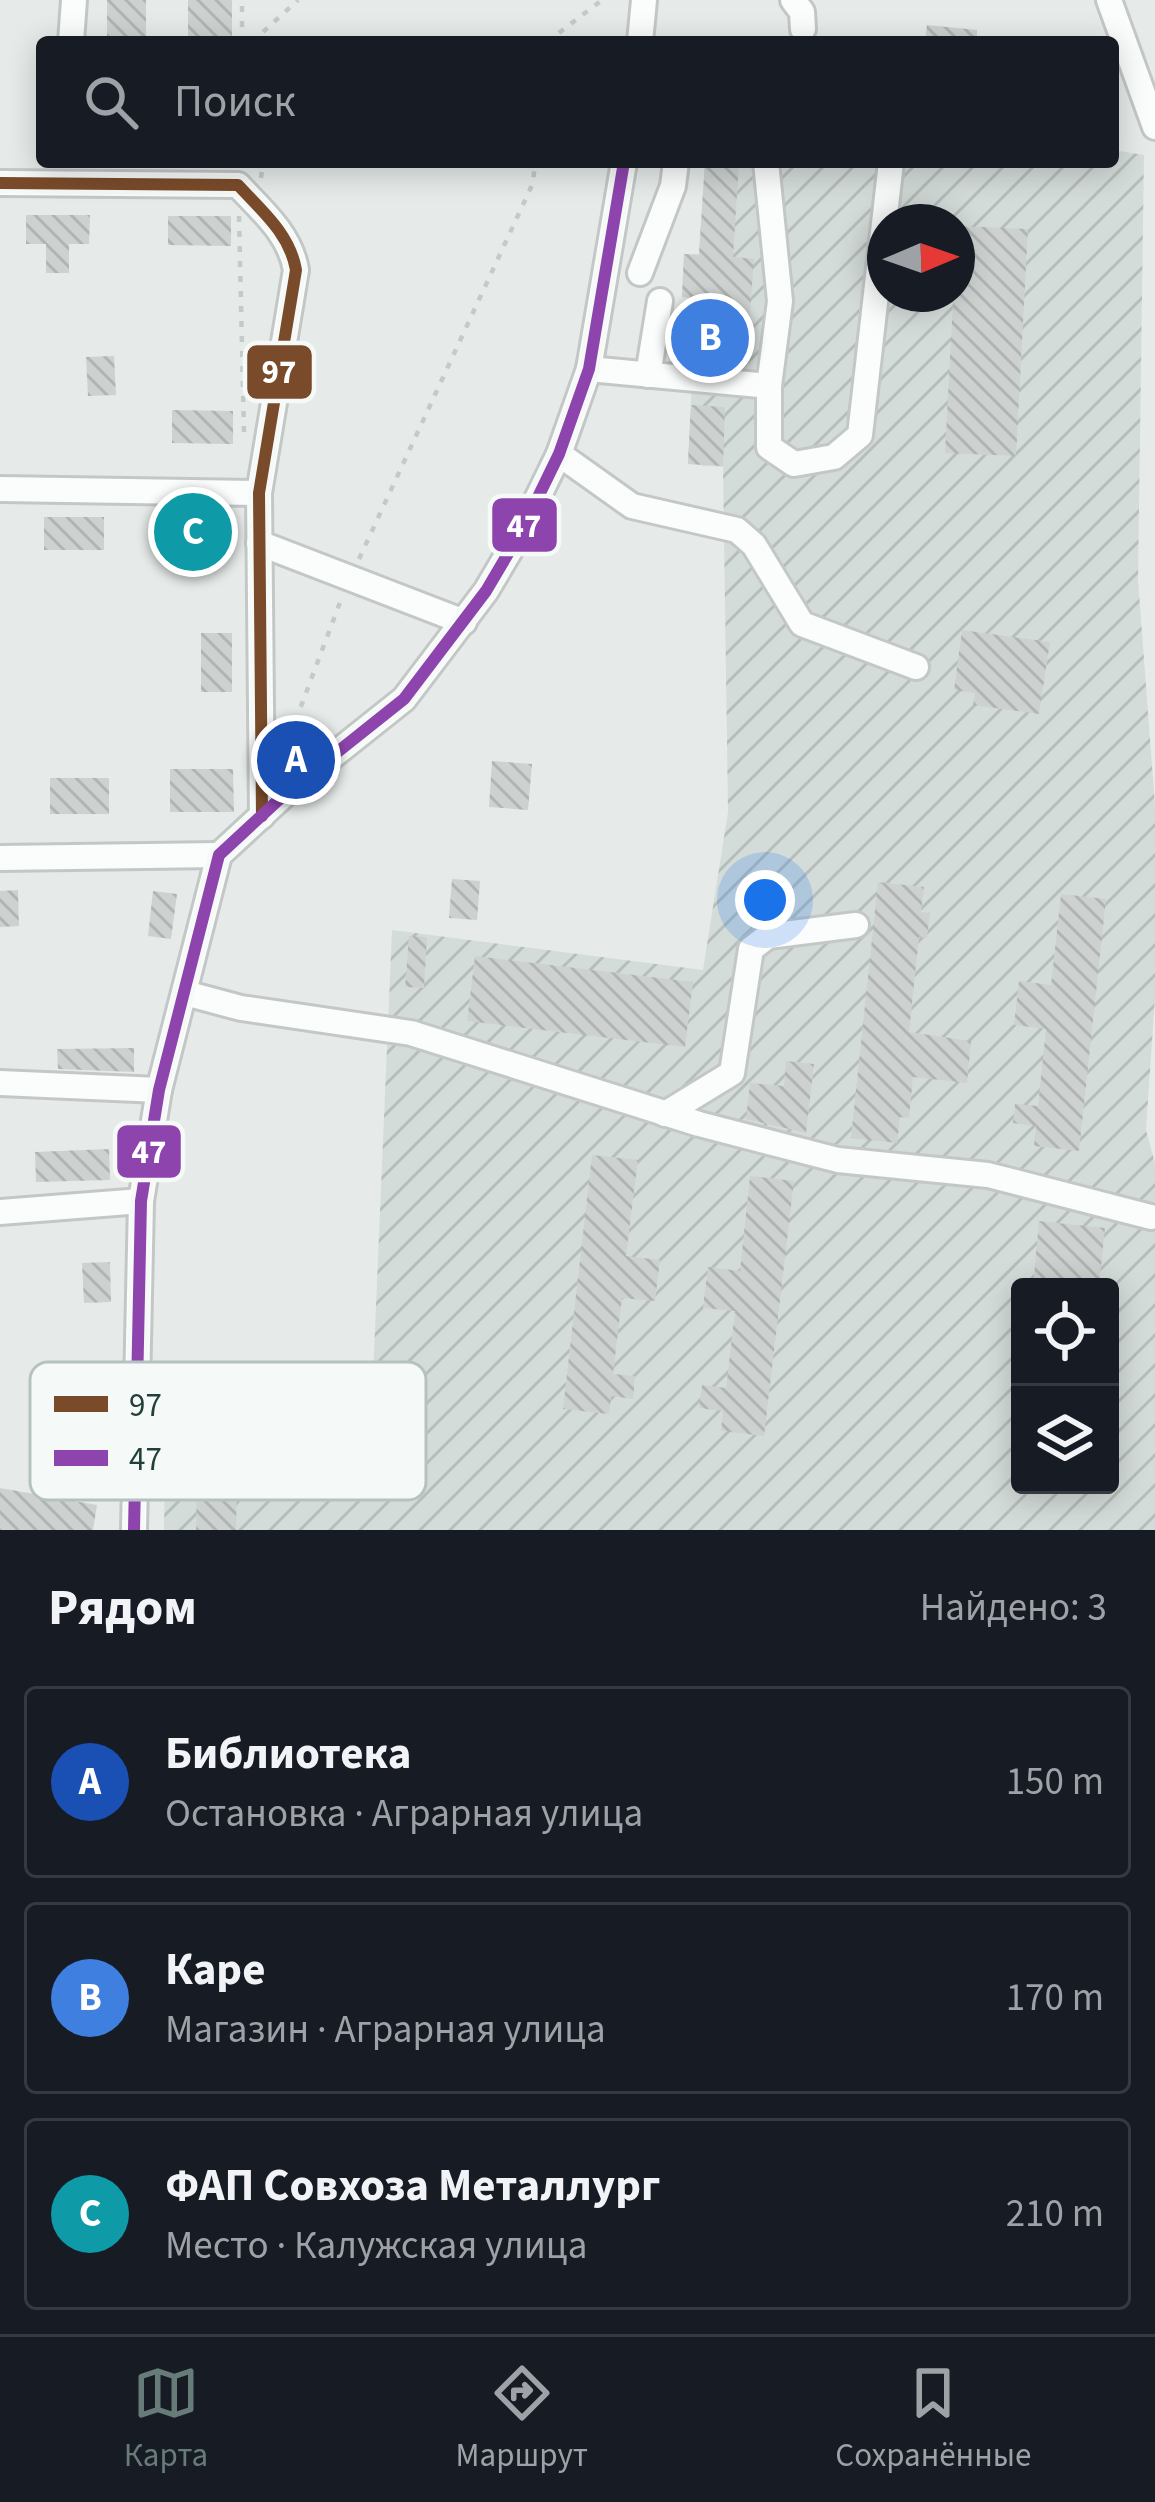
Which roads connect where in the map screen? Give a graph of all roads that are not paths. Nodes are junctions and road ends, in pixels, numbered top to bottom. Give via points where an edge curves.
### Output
1 (74, 0) edge
2 (644, 0) edge
3 (793, 0) edge
4 (1109, 0) edge
5 (803, 28) dead end
6 (71, 36) edge
7 (641, 36) edge
8 (1155, 127) edge
9 (624, 168) edge
10 (676, 168) edge
11 (767, 168) edge
12 (890, 168) edge
13 (47, 173) edge
14 (0, 183) edge
15 (609, 270) junction
16 (640, 273) junction
17 (668, 275) dead end
18 (660, 302) dead end
19 (589, 369) junction
20 (648, 375) junction
21 (769, 386) junction
22 (559, 454) junction
23 (0, 489) edge
24 (259, 493) junction
25 (260, 543) junction
26 (464, 622) junction
27 (916, 668) dead end
28 (262, 816) junction
29 (219, 855) junction
30 (0, 857) edge
31 (856, 925) dead end
32 (185, 993) junction
33 (0, 1083) edge
34 (159, 1090) junction
35 (665, 1114) junction
36 (141, 1201) junction
37 (0, 1212) edge
38 (1151, 1217) dead end
39 (138, 1362) edge
40 (135, 1500) edge
41 (134, 1530) edge

1 - 6 street
2 - 7 street
3 - 5 street
4 - 8 street
9 - 15 street
10 - 16 street
11 - 21 street via 780,301
12 - 21 street via 860,435 834,457 794,464 769,447
13 - 14 street
13 - 24 street via 238,185 283,233 296,270
15 - 16 street
15 - 19 street
16 - 17 street
18 - 20 street
19 - 20 street
19 - 22 street
20 - 21 street
22 - 26 street
22 - 27 street via 632,506 737,530 802,624
23 - 24 street
24 - 25 street
25 - 26 street
25 - 28 street
26 - 28 street via 404,699
28 - 29 street
29 - 30 street
29 - 32 street
31 - 35 street via 768,936 751,950 732,1073
32 - 34 street
32 - 35 street via 410,1033
33 - 34 street
34 - 36 street
35 - 38 street via 838,1160 988,1175
36 - 37 street
36 - 39 street
40 - 41 street

